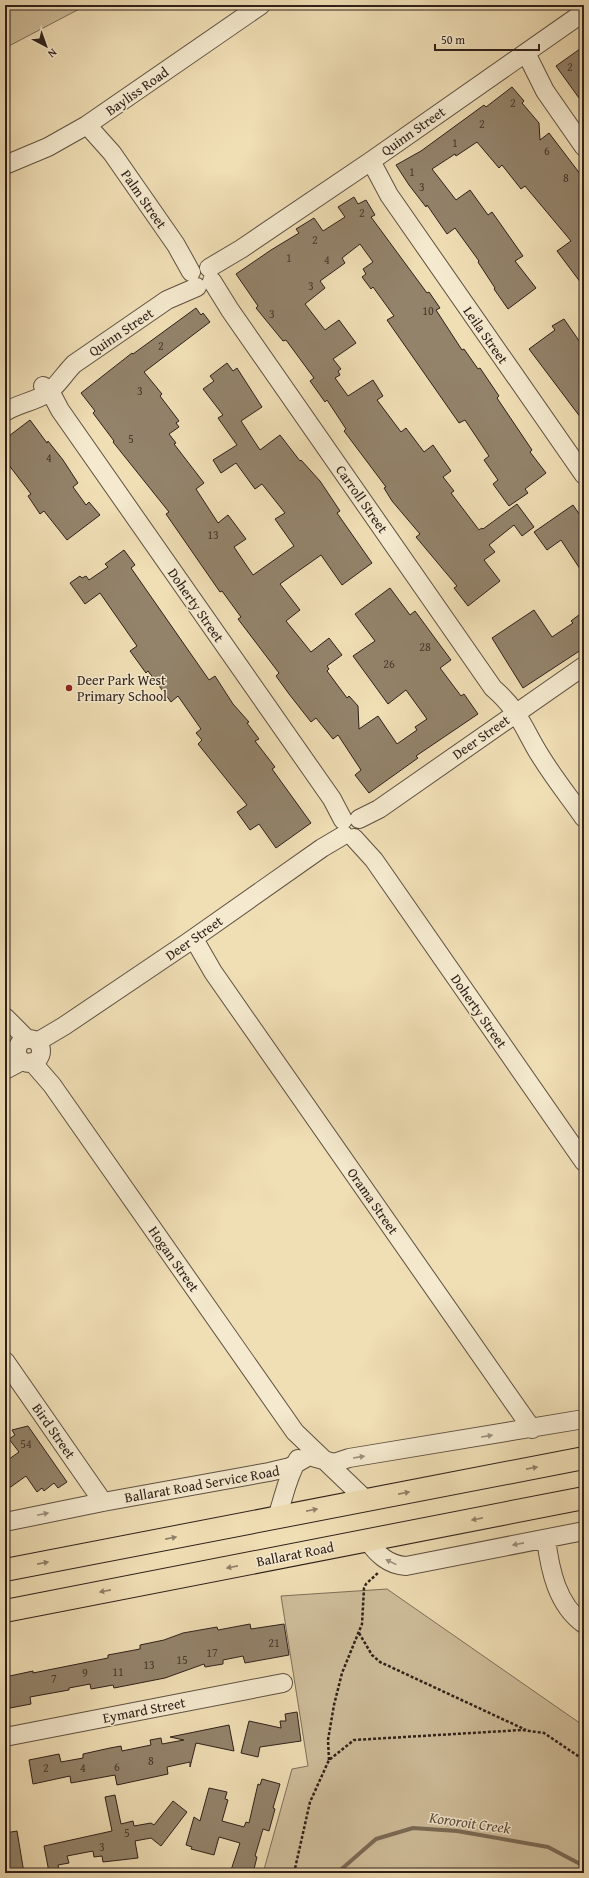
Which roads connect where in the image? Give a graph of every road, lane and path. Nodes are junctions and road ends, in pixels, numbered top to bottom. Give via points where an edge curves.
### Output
1 (261, 5) edge
2 (584, 12) edge
3 (521, 56) junction
4 (91, 122) junction
5 (584, 146) edge
6 (367, 164) junction
7 (5, 165) edge
8 (202, 277) junction
9 (46, 390) junction
10 (8, 410) edge
11 (584, 475) edge
12 (584, 666) edge
13 (512, 715) junction
14 (584, 818) edge
15 (351, 827) junction
16 (190, 941) junction
17 (6, 1018) edge
18 (26, 1052) edge
19 (5, 1070) edge
20 (584, 1162) edge
21 (5, 1361) edge
22 (584, 1419) edge
23 (532, 1429) junction
24 (295, 1432) junction
25 (584, 1458) edge
26 (323, 1461) junction
27 (294, 1465) junction
28 (584, 1498) edge
29 (366, 1500) junction
30 (104, 1502) junction
31 (277, 1517) junction
32 (5, 1522) edge
33 (584, 1531) edge
34 (546, 1539) junction
35 (367, 1540) junction
36 (390, 1563) junction
37 (5, 1570) edge
38 (5, 1611) edge
39 (584, 1624) edge
40 (359, 1633) junction
41 (283, 1684) dead end
42 (528, 1731) junction
43 (5, 1737) edge
44 (329, 1760) junction
45 (584, 1760) edge
46 (294, 1873) edge

1 - 4 street, Bayliss Road
2 - 3 street, Quinn Street
3 - 5 street
3 - 6 street, Quinn Street
4 - 7 street, Bayliss Road via 48,147
4 - 8 street, Palm Street
6 - 8 street, Quinn Street
6 - 11 street, Leila Street
8 - 9 street, Quinn Street via 74,364 62,369
8 - 13 street, Carroll Street via 230,310 493,688 501,707
9 - 10 street, Quinn Street via 21,397
9 - 15 street, Doherty Street
12 - 13 street, Deer Street
13 - 14 street, Carroll Street
13 - 15 street, Deer Street
15 - 16 street, Deer Street
15 - 20 street, Doherty Street
16 - 18 street, Deer Street
16 - 23 street, Orama Street
17 - 18 street, Hogan Street
18 - 19 street, Deer Street
18 - 24 street, Hogan Street via 52,1085
21 - 30 street, Bird Street
22 - 23 street, Ballarat Road Service Road
26 -> 23 street, Ballarat Road Service Road via 334,1463 349,1458
24 - 26 street, Hogan Street
24 - 27 street, Hogan Street via 299,1452
29 -> 25 highway
26 - 27 street, Ballarat Road Service Road via 309,1456
26 - 29 street, Hogan Street
27 - 30 street, Ballarat Road Service Road via 269,1472
27 - 31 street, Hogan Street via 288,1476 286,1493
28 -> 35 highway, Ballarat Road
31 -> 29 highway
32 -> 30 street, Ballarat Road Service Road
37 -> 31 highway
33 - 34 street
34 -> 36 street via 406,1566
34 - 39 street via 558,1592 572,1614
35 - 36 street via 377,1553
35 -> 38 highway, Ballarat Road
36 - 40 path via 364,1588
40 - 42 path via 372,1655 380,1662
40 - 44 path via 342,1673 334,1705 328,1740
41 - 43 street, Eymard Street
42 - 44 path via 354,1740
42 - 45 path via 544,1733
44 - 46 path via 310,1802

